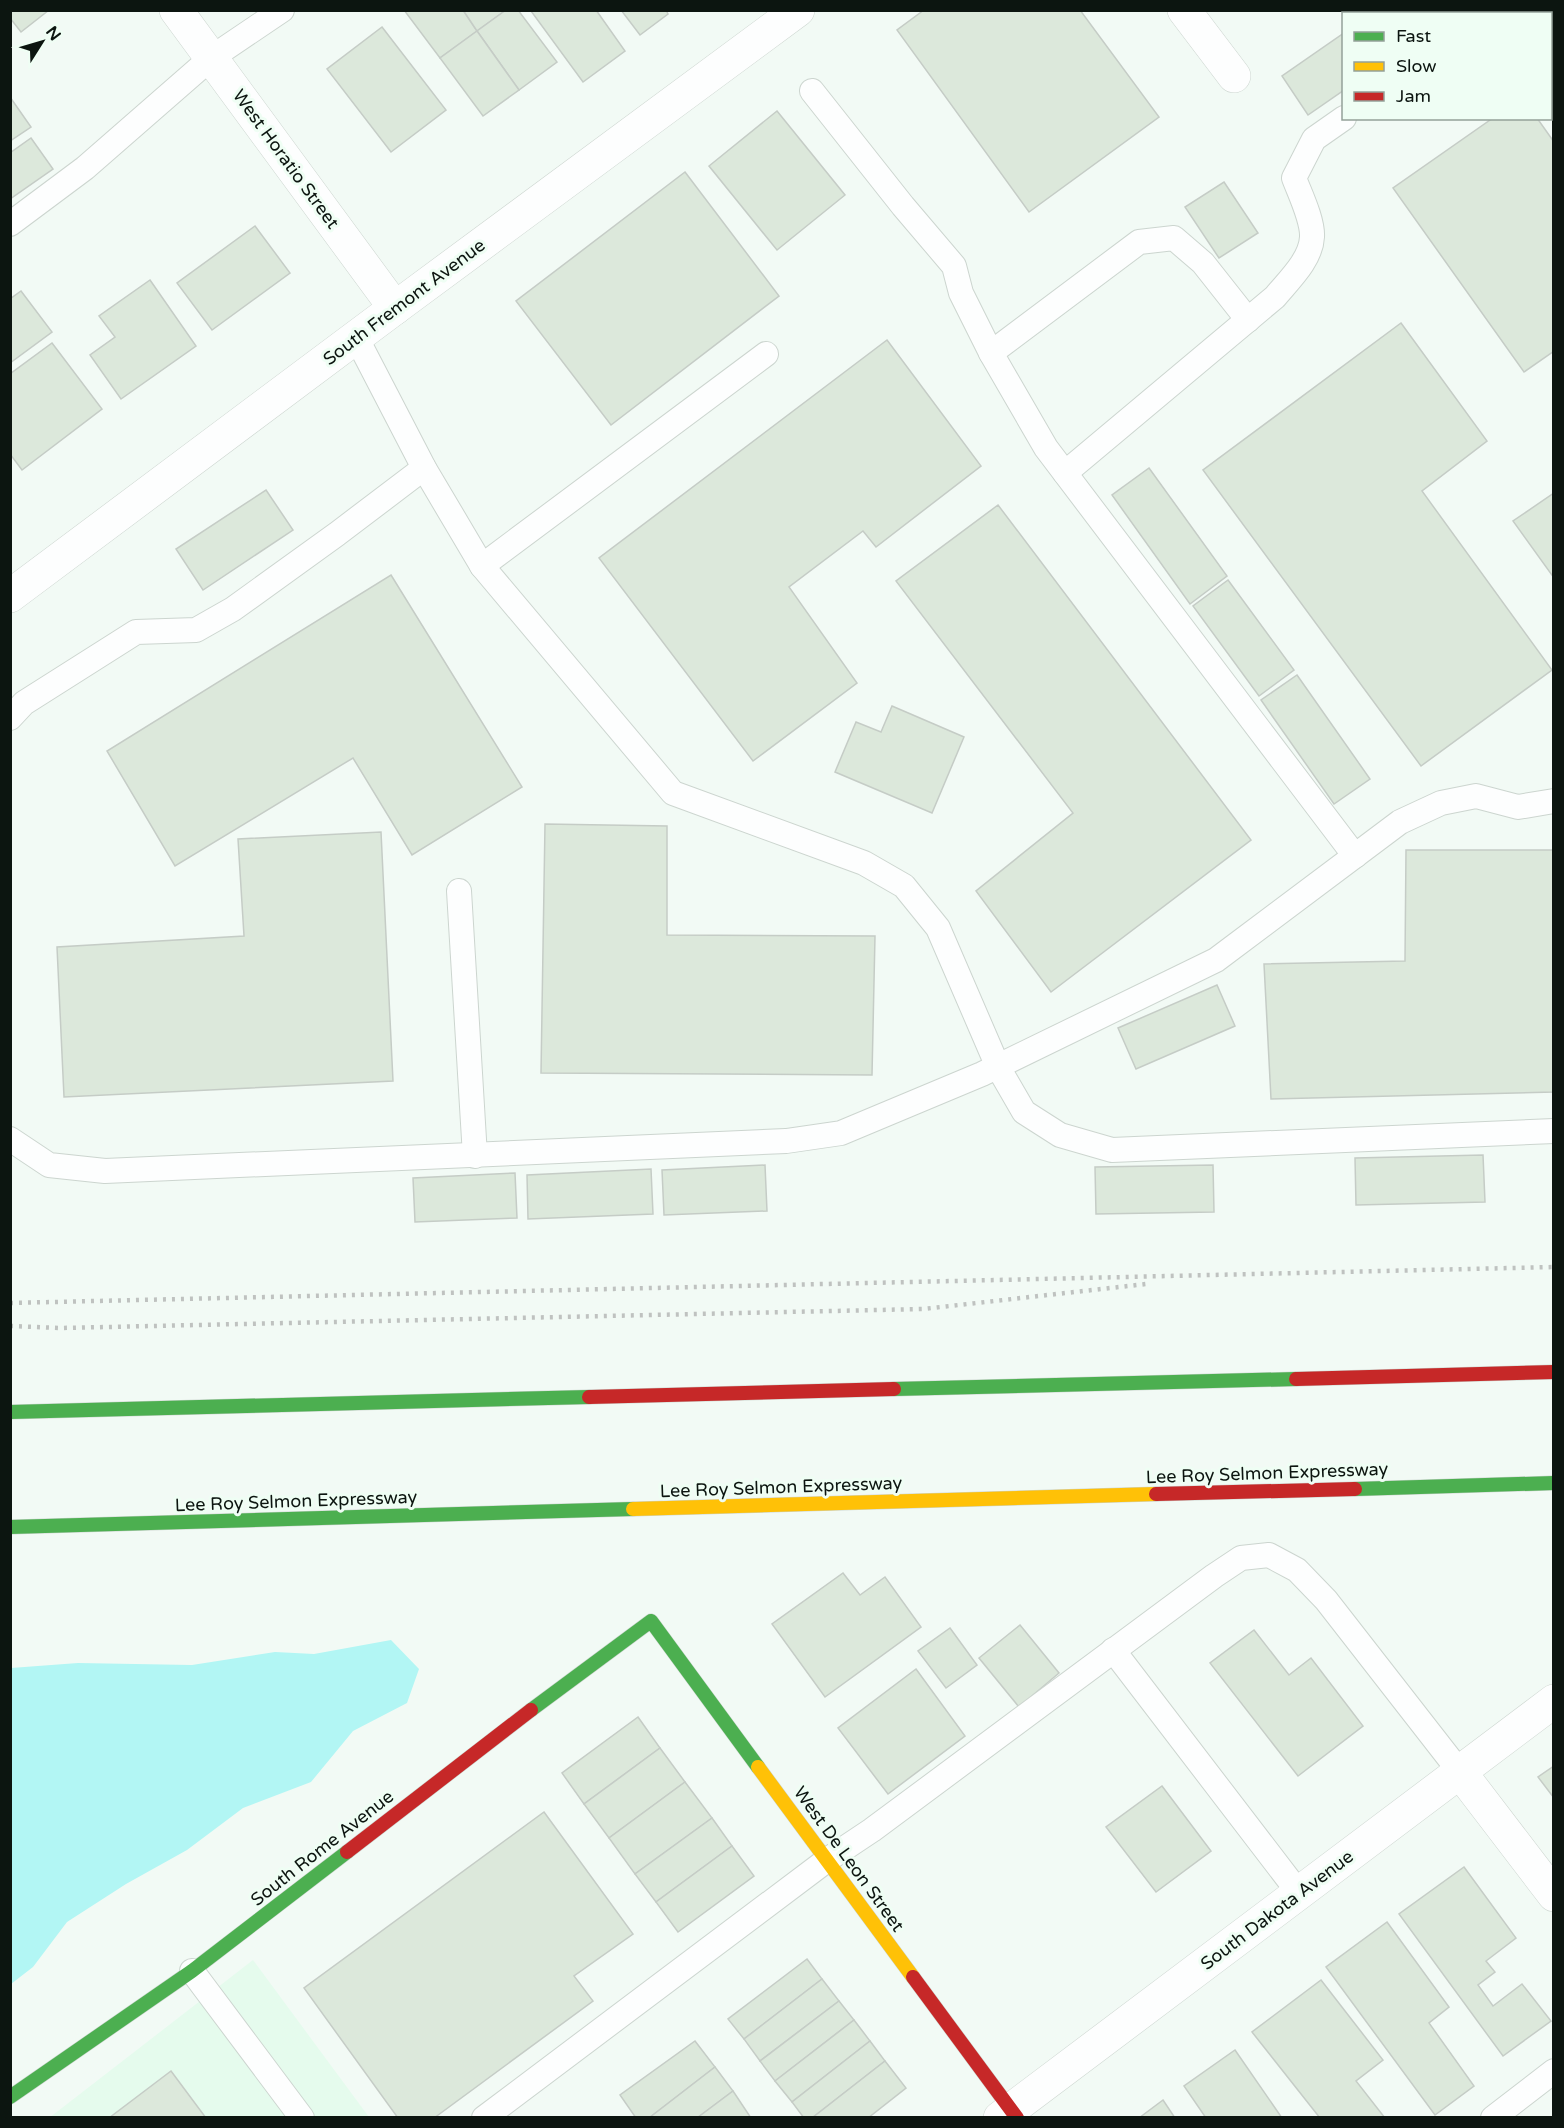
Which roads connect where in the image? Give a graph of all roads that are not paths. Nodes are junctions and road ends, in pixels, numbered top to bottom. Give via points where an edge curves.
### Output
1 (176, 10) edge
2 (282, 10) edge
3 (798, 10) edge
4 (1184, 10) edge
5 (211, 58) junction
6 (1234, 76) dead end
7 (812, 91) dead end
8 (1342, 119) edge
9 (10, 224) edge
10 (395, 308) junction
11 (1248, 320) junction
12 (356, 337) junction
13 (991, 353) junction
14 (766, 354) dead end
15 (424, 468) junction
16 (1065, 473) junction
17 (482, 566) junction
18 (10, 596) edge
19 (10, 718) edge
20 (1554, 801) edge
21 (1355, 856) junction
22 (459, 891) dead end
23 (998, 1067) junction
24 (1554, 1131) edge
25 (10, 1139) edge
26 (475, 1156) junction
27 (1554, 1371) edge
28 (10, 1412) edge
29 (1554, 1483) edge
30 (10, 1527) edge
31 (651, 1621) joint
32 (1113, 1650) junction
33 (1554, 1701) edge
34 (1460, 1772) junction
35 (827, 1860) junction
36 (1299, 1893) junction
37 (1554, 1895) edge
38 (192, 1971) junction
39 (1554, 2071) edge
40 (10, 2097) edge
41 (1010, 2115) edge
42 (302, 2118) edge
43 (484, 2118) edge
44 (1493, 2118) edge

1 - 5 street, West Horatio Street
2 - 5 lane
3 - 10 street, South Fremont Avenue
4 - 6 street
5 - 9 lane via 85,168
5 - 10 street, West Horatio Street
7 - 13 lane via 954,267 961,293
8 - 11 lane via 1314,140 1294,178 1312,238 1303,264 1275,297
10 - 12 street, South Fremont Avenue
11 - 13 lane via 1203,263 1174,238 1139,242
11 - 16 lane
12 - 15 lane
12 - 18 street, South Fremont Avenue
13 - 16 lane via 1046,448
14 - 17 lane
15 - 17 lane
15 - 19 lane via 233,609 196,630 136,632 24,703
16 - 21 lane
17 - 23 lane via 673,793 864,863 904,886 938,928
20 - 21 lane via 1518,807 1476,796 1441,803 1400,822
21 - 23 lane via 1216,960
22 - 26 lane
23 - 24 lane via 1024,1112 1060,1135 1112,1150
23 - 26 lane via 842,1134 786,1141
25 - 26 lane via 49,1165 105,1171
27 - 28 main road
29 - 30 main road, Lee Roy Selmon Expressway
31 - 35 main road, West De Leon Street
31 - 38 main road, South Rome Avenue
32 - 34 lane via 1241,1558 1269,1555 1297,1570 1326,1600
32 - 35 lane
32 - 36 lane
33 - 34 street, South Dakota Avenue
34 - 36 street, South Dakota Avenue
34 - 37 street
35 - 41 main road, West De Leon Street
35 - 43 lane
36 - 41 street, South Dakota Avenue
38 - 40 main road, South Rome Avenue
38 - 42 lane
39 - 44 lane

